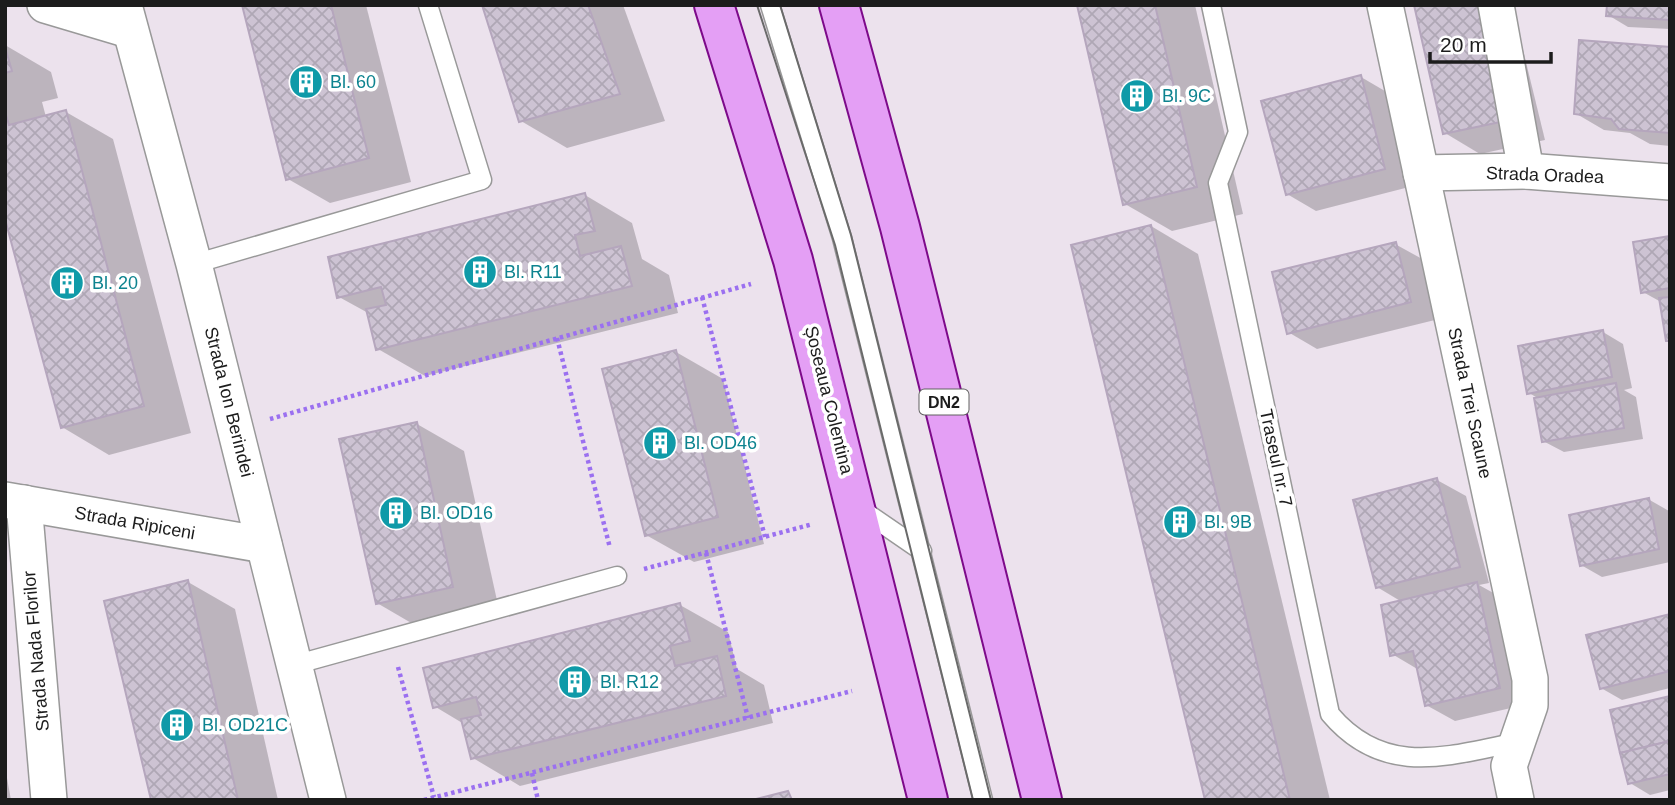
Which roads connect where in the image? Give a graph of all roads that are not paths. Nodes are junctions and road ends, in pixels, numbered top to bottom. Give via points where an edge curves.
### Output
1 (45, 5) edge
2 (428, 5) edge
3 (714, 5) edge
4 (770, 5) edge
5 (839, 5) edge
6 (1211, 5) edge
7 (1385, 5) edge
8 (1496, 5) edge
9 (126, 18) edge
10 (1526, 171) junction
11 (1421, 173) junction
12 (1670, 181) edge
13 (194, 264) junction
14 (15, 501) edge
15 (855, 505) junction
16 (264, 545) junction
17 (922, 551) junction
18 (617, 576) road end
19 (294, 665) junction
20 (1518, 742) junction
21 (49, 800) edge
22 (328, 800) edge
23 (928, 800) edge
24 (983, 800) edge
25 (1042, 800) edge
26 (1516, 800) edge

1 - 9 street
2 - 13 lane via 482,180
3 - 15 main road, Șoseaua Colentina via 793,260
4 - 17 lane via 842,238
5 - 25 main road, DN2 via 900,227
6 - 20 lane, Traseul nr. 7 via 1238,132 1218,183 1330,714 1346,733 1409,759
7 - 11 street, Strada Trei Scaune
8 - 10 street
9 - 13 street, Strada Ion Berindei
10 - 11 street, Strada Oradea
10 - 12 street, Strada Oradea
11 - 20 street, Strada Trei Scaune via 1530,679 1530,705
13 - 16 street, Strada Ion Berindei
14 - 16 street, Strada Ripiceni
14 - 21 street, Strada Nada Florilor
15 - 17 lane
15 - 23 main road, Șoseaua Colentina
16 - 19 street, Strada Ion Berindei
17 - 24 lane
18 - 19 lane
19 - 22 street, Strada Ion Berindei
20 - 26 street, Strada Trei Scaune via 1509,766

